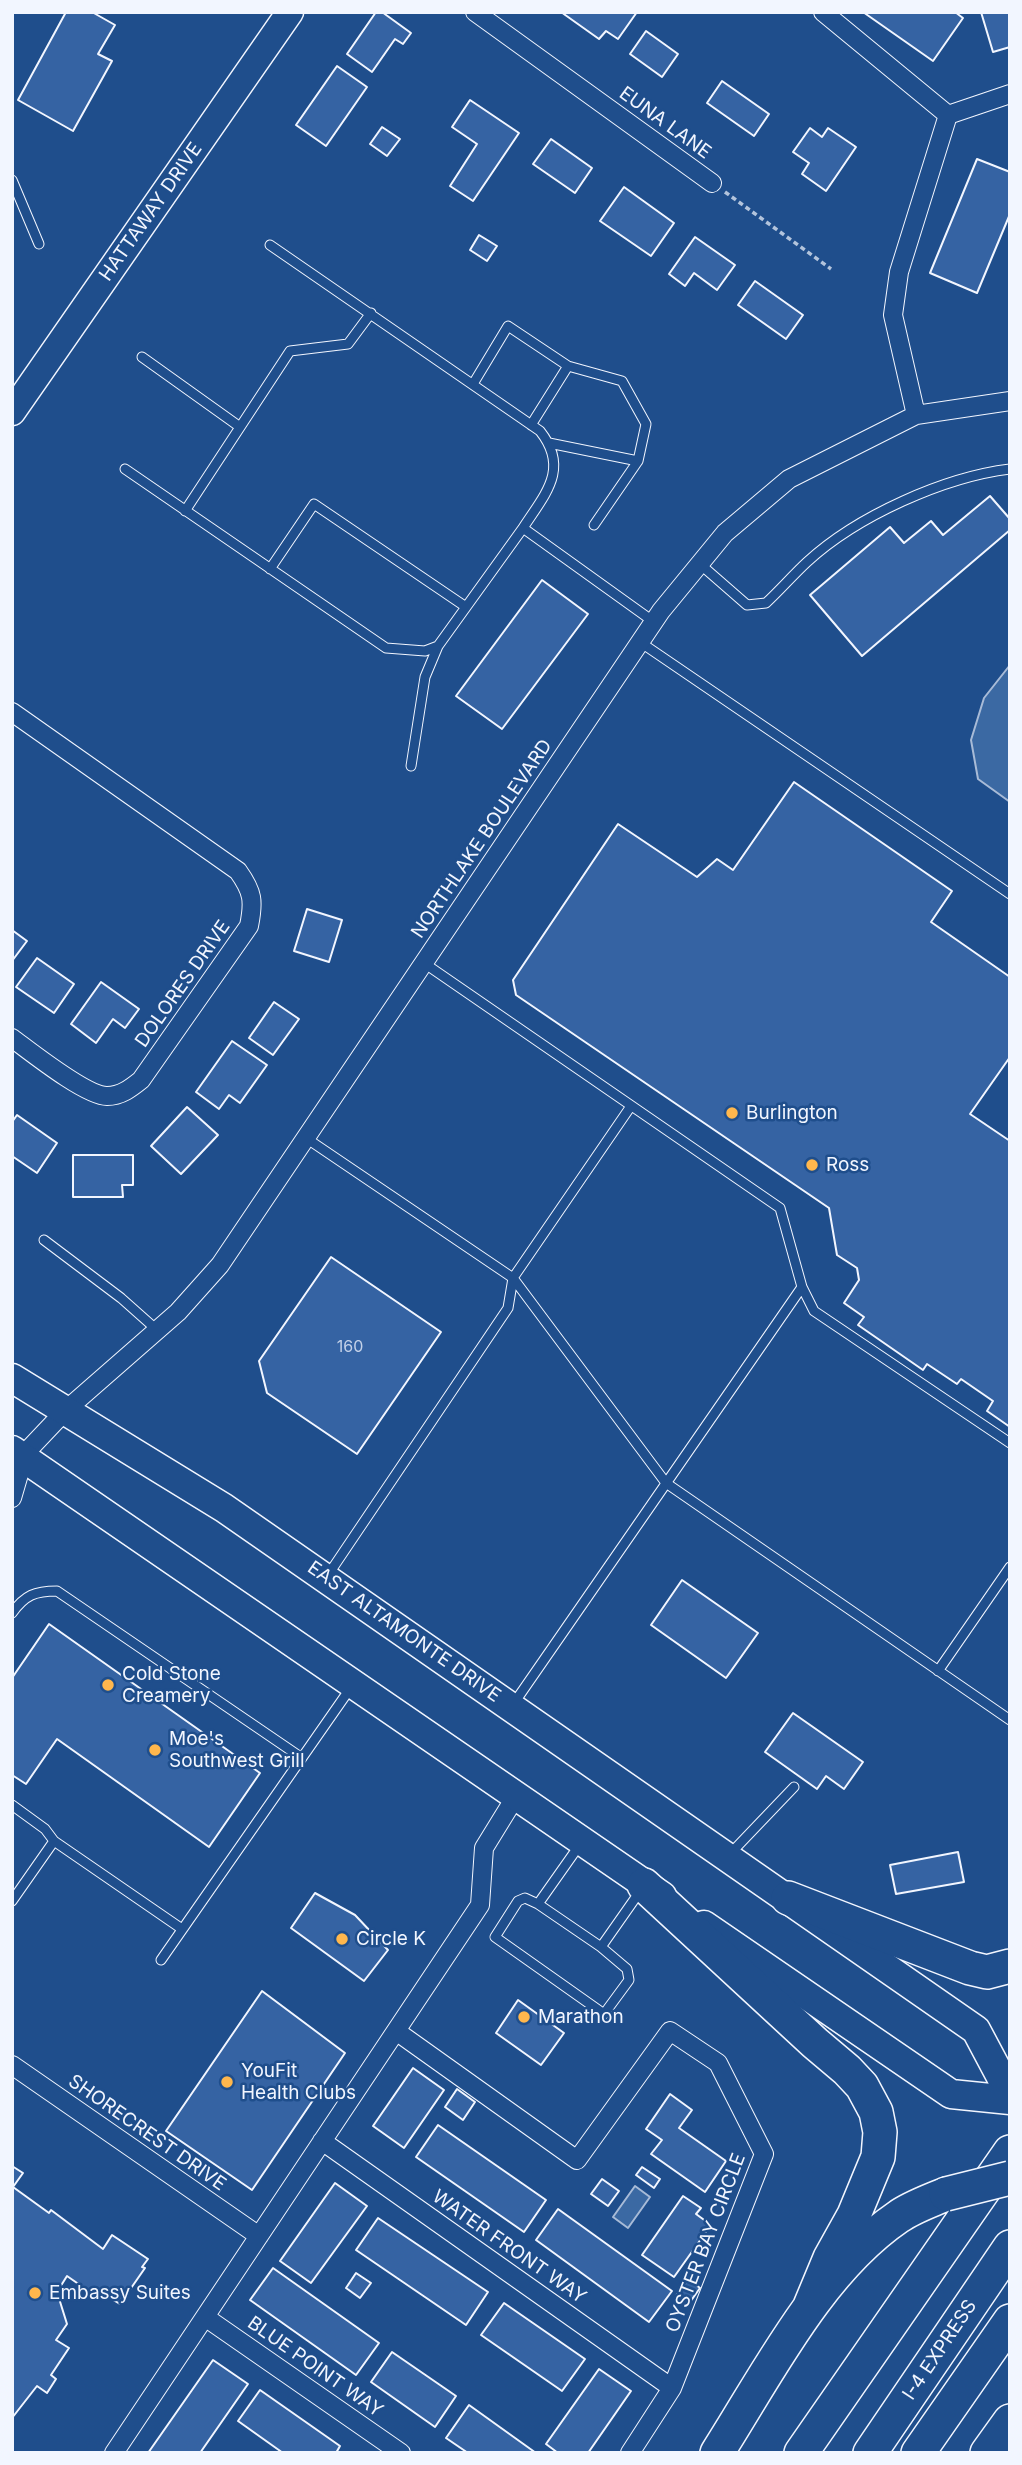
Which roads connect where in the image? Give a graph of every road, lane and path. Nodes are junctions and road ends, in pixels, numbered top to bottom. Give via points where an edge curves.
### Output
1 (290, 12) edge
2 (475, 12) edge
3 (823, 12) edge
4 (1010, 93) edge
5 (948, 115) junction
6 (12, 180) edge
7 (712, 183) joint
8 (39, 244) dead end
9 (271, 245) dead end
10 (831, 269) dead end
11 (371, 313) junction
12 (142, 357) dead end
13 (568, 366) junction
14 (473, 384) junction
15 (1010, 401) edge
16 (12, 412) edge
17 (916, 415) junction
18 (531, 425) junction
19 (240, 427) junction
20 (549, 443) junction
21 (638, 461) junction
22 (125, 469) dead end
23 (1010, 469) edge
24 (186, 511) junction
25 (593, 525) dead end
26 (523, 528) junction
27 (700, 564) junction
28 (270, 569) junction
29 (466, 607) junction
30 (654, 622) junction
31 (640, 642) junction
32 (438, 646) junction
33 (12, 712) edge
34 (411, 766) dead end
35 (1010, 894) edge
36 (424, 963) junction
37 (12, 1038) edge
38 (631, 1106) junction
39 (306, 1138) junction
40 (44, 1240) dead end
41 (513, 1278) junction
42 (802, 1287) junction
43 (157, 1330) junction
44 (12, 1378) edge
45 (66, 1409) junction
46 (1010, 1443) edge
47 (16, 1458) edge
48 (666, 1483) junction
49 (12, 1498) edge
50 (1010, 1567) edge
51 (326, 1578) junction
52 (12, 1613) edge
53 (938, 1671) junction
54 (354, 1684) junction
55 (512, 1707) junction
56 (1010, 1720) edge
57 (302, 1758) junction
58 (794, 1787) dead end
59 (516, 1796) junction
60 (12, 1805) edge
61 (54, 1841) junction
62 (582, 1842) junction
63 (727, 1856) junction
64 (645, 1885) junction
65 (788, 1898) junction
66 (12, 1900) edge
67 (538, 1904) junction
68 (182, 1929) junction
69 (601, 1947) junction
70 (161, 1960) dead end
71 (1010, 1966) edge
72 (396, 2031) junction
73 (12, 2065) edge
74 (1010, 2094) edge
75 (1010, 2101) edge
76 (322, 2141) junction
77 (1010, 2152) edge
78 (1010, 2178) edge
79 (259, 2236) junction
80 (1010, 2247) edge
81 (810, 2306) junction
82 (205, 2316) junction
83 (1010, 2321) edge
84 (672, 2388) junction
85 (1010, 2421) edge
86 (114, 2453) edge
87 (401, 2453) edge
88 (630, 2453) edge
89 (717, 2453) edge
90 (801, 2453) edge
91 (870, 2453) edge
92 (918, 2453) edge
93 (987, 2453) edge

1 - 16 street, HATTAWAY DRIVE
2 - 7 street, EUNA LANE
3 - 5 street
4 - 5 street
5 - 17 street via 899,272 893,315
6 - 8 lane
7 - 10 path, EUNA LANE
9 - 11 lane
11 - 14 lane
11 - 19 lane via 348,344 290,351
12 - 19 lane
13 - 14 lane via 508,326
13 - 18 lane
13 - 21 lane via 622,381 646,424
14 - 18 lane
15 - 17 street, NORTHLAKE BOULEVARD
17 - 27 street, NORTHLAKE BOULEVARD via 789,479 724,533
18 - 20 lane
19 - 24 lane
20 - 21 lane
20 - 26 lane via 555,460 550,488
21 - 25 lane
22 - 24 lane
23 - 27 lane via 957,480 909,498 848,531 809,560 766,603 747,604
24 - 28 lane
26 - 29 lane
26 - 30 lane
27 - 30 street, NORTHLAKE BOULEVARD
28 - 29 lane via 314,504
28 - 32 lane via 386,648 425,651
29 - 32 lane
30 - 31 street, NORTHLAKE BOULEVARD
31 - 35 lane
31 - 36 street, NORTHLAKE BOULEVARD
32 - 34 lane via 425,677
33 - 37 street, DOLORES DRIVE via 238,871 250,888 253,907 249,926 141,1080 125,1093 105,1097 86,1090
36 - 38 lane
36 - 39 street, NORTHLAKE BOULEVARD
38 - 41 lane
38 - 42 lane via 780,1208
39 - 41 lane
39 - 43 street, NORTHLAKE BOULEVARD via 220,1265
40 - 43 lane
41 - 48 lane
41 - 51 lane via 509,1308
42 - 46 lane via 814,1311
42 - 48 lane
43 - 45 street, NORTHLAKE BOULEVARD
44 - 45 main road, EAST ALTAMONTE DRIVE
45 - 47 street, NORTHLAKE BOULEVARD
45 - 51 main road, EAST ALTAMONTE DRIVE
47 - 49 street
47 - 54 main road
48 - 53 lane
48 - 55 lane
50 - 53 lane
51 - 55 main road, EAST ALTAMONTE DRIVE
52 - 57 lane via 38,1591 57,1591
53 - 56 lane
54 - 57 lane
54 - 59 main road
55 - 63 main road, EAST ALTAMONTE DRIVE
57 - 68 lane
58 - 63 lane
59 - 62 main road
59 - 72 street via 484,1848 480,1905
60 - 61 lane
61 - 66 lane
61 - 68 lane
62 - 64 main road
62 - 67 lane
63 - 65 main road, EAST ALTAMONTE DRIVE
64 - 69 lane
64 - 75 main road via 951,2094
64 - 81 highway via 847,2070 876,2112 878,2157
65 - 71 highway via 958,1965 986,1972
65 - 74 main road, EAST ALTAMONTE DRIVE via 976,2029
67 - 69 lane
67 - 69 lane via 525,1898 518,1901 495,1937 604,2014 629,1980 627,1969
68 - 70 lane
72 - 76 street
72 - 84 street, OYSTER BAY CIRCLE via 577,2160 670,2031 718,2063 764,2154
73 - 79 street, SHORECREST DRIVE
76 - 79 street
76 - 84 street, WATER FRONT WAY
77 - 90 highway
78 - 81 highway, bridge via 946,2194 900,2215 865,2242
79 - 82 street
80 - 91 highway, I-4 EXPRESS
81 - 89 highway
82 - 86 street
82 - 87 street, BLUE POINT WAY
83 - 92 highway, I-4 EXPRESS
84 - 88 street, OYSTER BAY CIRCLE
85 - 93 highway

